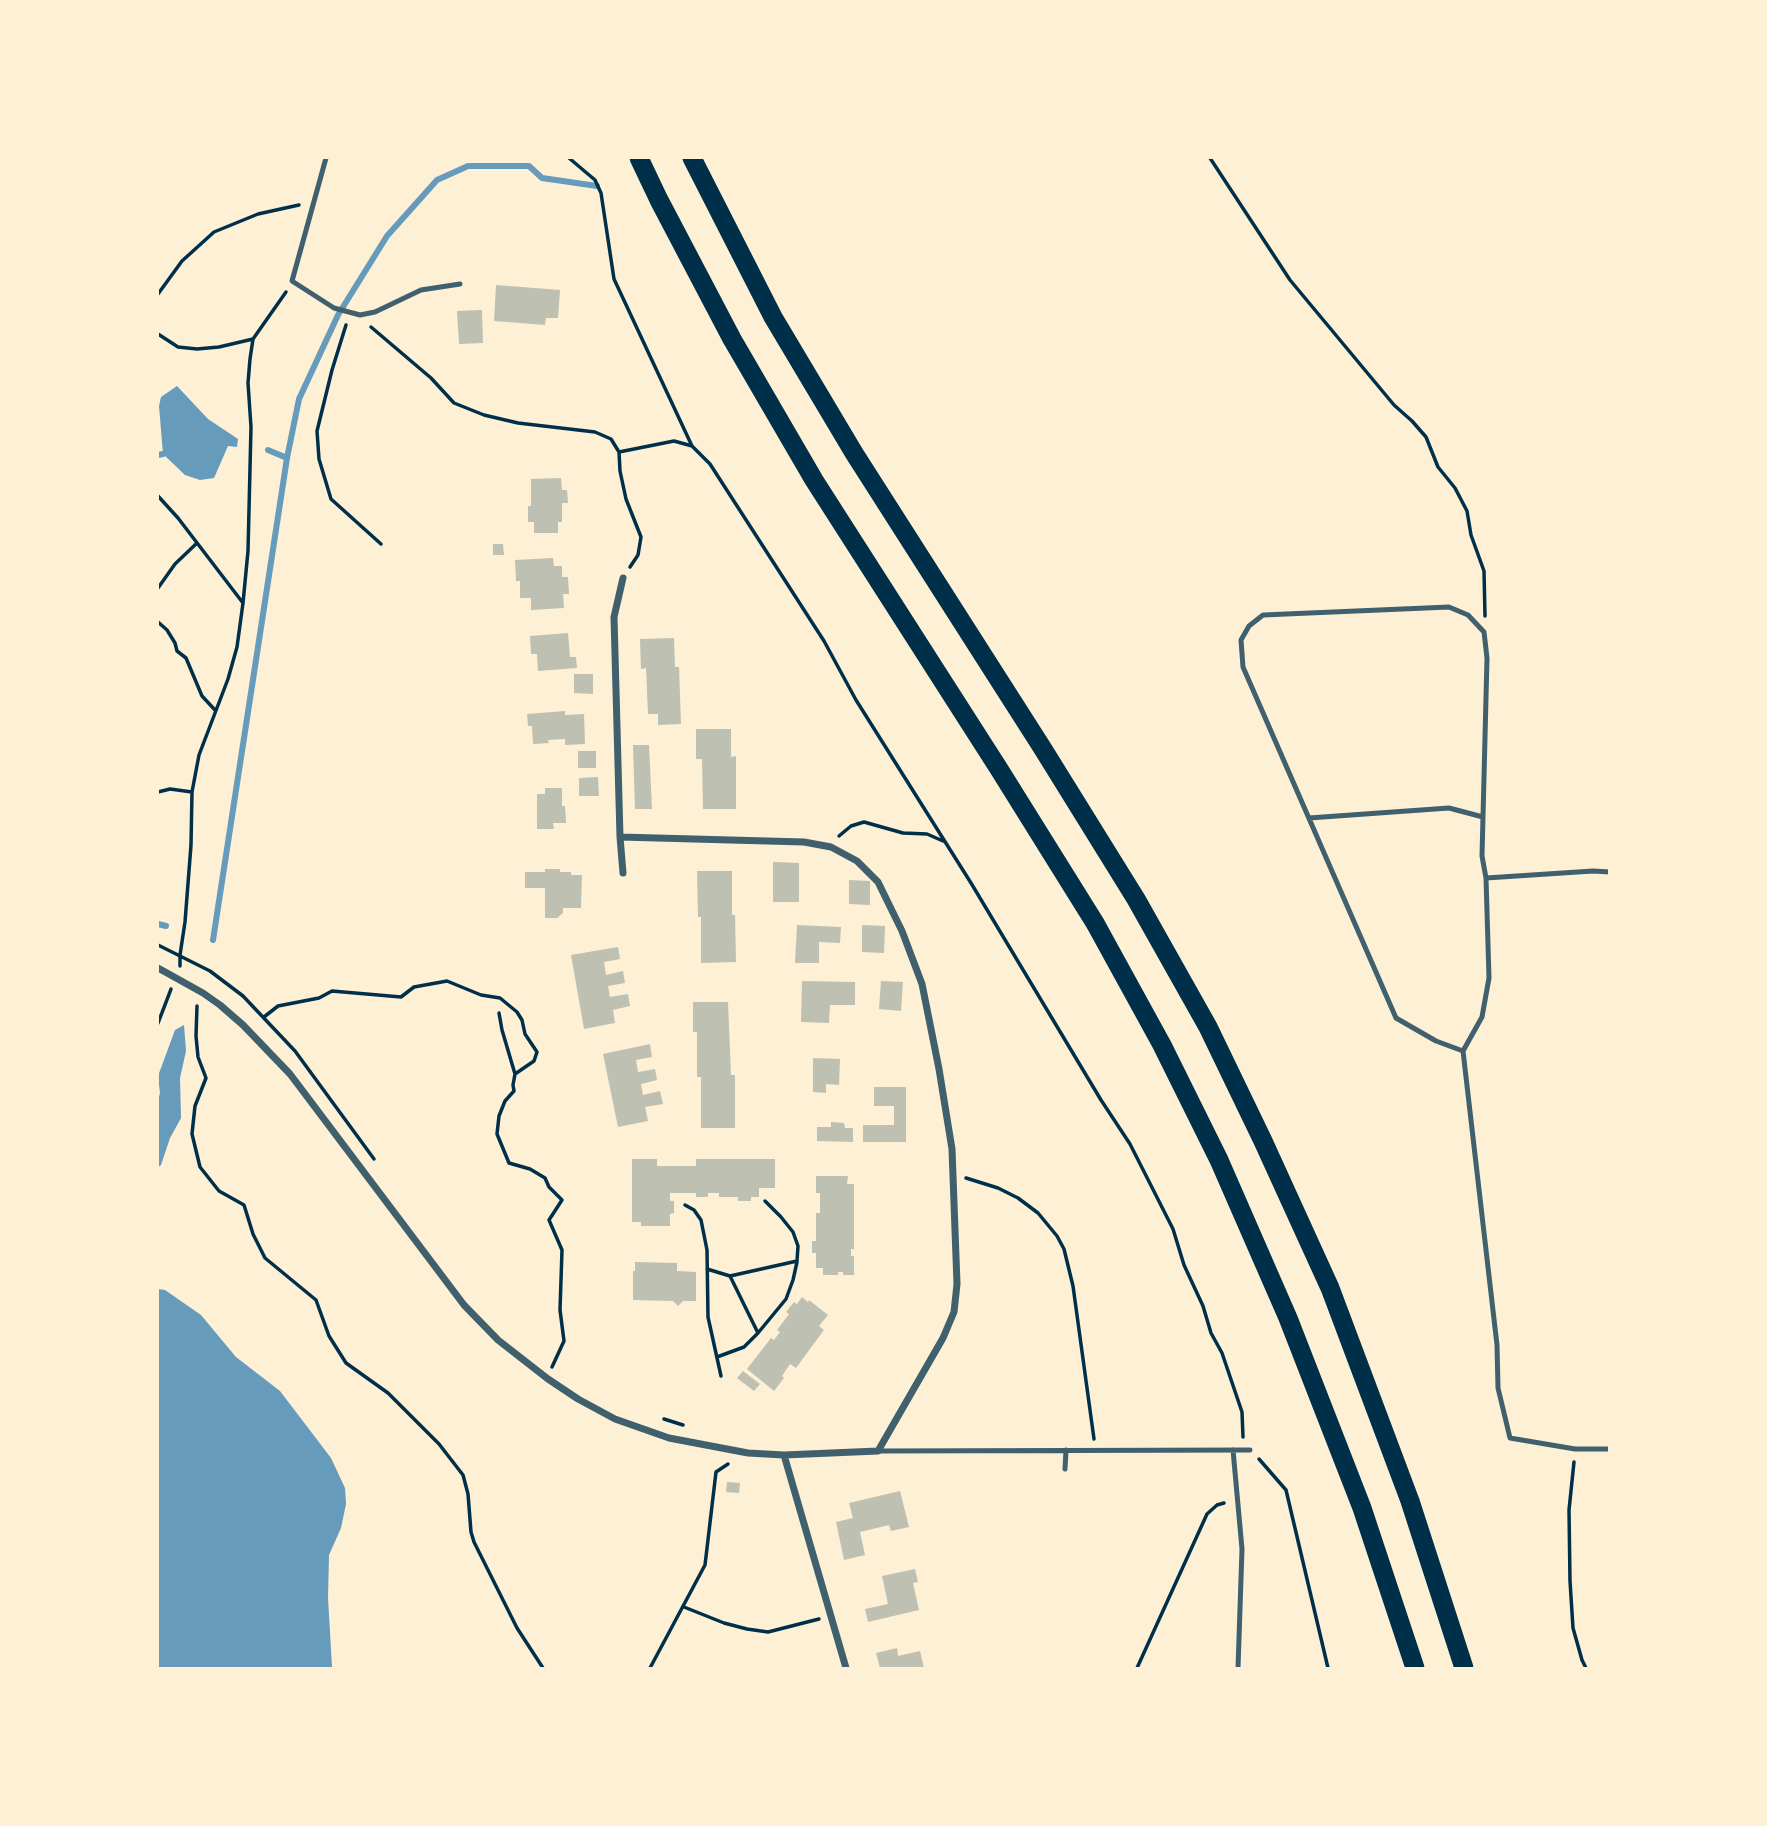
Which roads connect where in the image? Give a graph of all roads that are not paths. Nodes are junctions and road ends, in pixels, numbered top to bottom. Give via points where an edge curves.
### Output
1 (326, 158) edge
2 (639, 158) edge
3 (692, 158) edge
4 (460, 284) dead end
5 (623, 579) road end
6 (1483, 817) junction
7 (1309, 818) junction
8 (620, 837) junction
9 (1609, 872) edge
10 (623, 873) dead end
11 (1486, 878) junction
12 (158, 968) edge
13 (1463, 1051) junction
14 (1609, 1449) edge
15 (1066, 1450) junction
16 (1233, 1450) junction
17 (1250, 1450) road end
18 (878, 1451) junction
19 (784, 1455) junction
20 (1065, 1469) dead end
21 (846, 1668) edge
22 (1238, 1668) edge
23 (1415, 1668) edge
24 (1464, 1668) edge

1 - 4 lane via 292,281 334,308 360,315 421,290
2 - 23 highway via 732,339 800,456 1095,923 1162,1045 1219,1160 1288,1318 1362,1508
3 - 24 highway via 773,317 847,442 1136,899 1208,1027 1330,1288 1410,1501
5 - 8 street via 614,617
6 - 7 lane via 1449,808
6 - 7 lane via 1484,632 1468,615 1449,607 1262,615 1249,626 1241,640 1243,667
6 - 11 lane
7 - 13 lane via 1396,1018
8 - 10 street
8 - 18 street via 793,841 831,847 857,861 878,882 902,932 922,984 952,1150 957,1284 954,1312 943,1338
9 - 11 lane
11 - 13 lane via 1489,978 1482,1017
12 - 19 street via 220,1005 290,1074 464,1305 498,1340 548,1379 615,1419 669,1438
13 - 14 lane via 1498,1388 1510,1438 1575,1449
15 - 16 lane
15 - 18 lane
15 - 20 lane
16 - 17 lane
16 - 22 lane via 1242,1549
18 - 19 street
19 - 21 street

